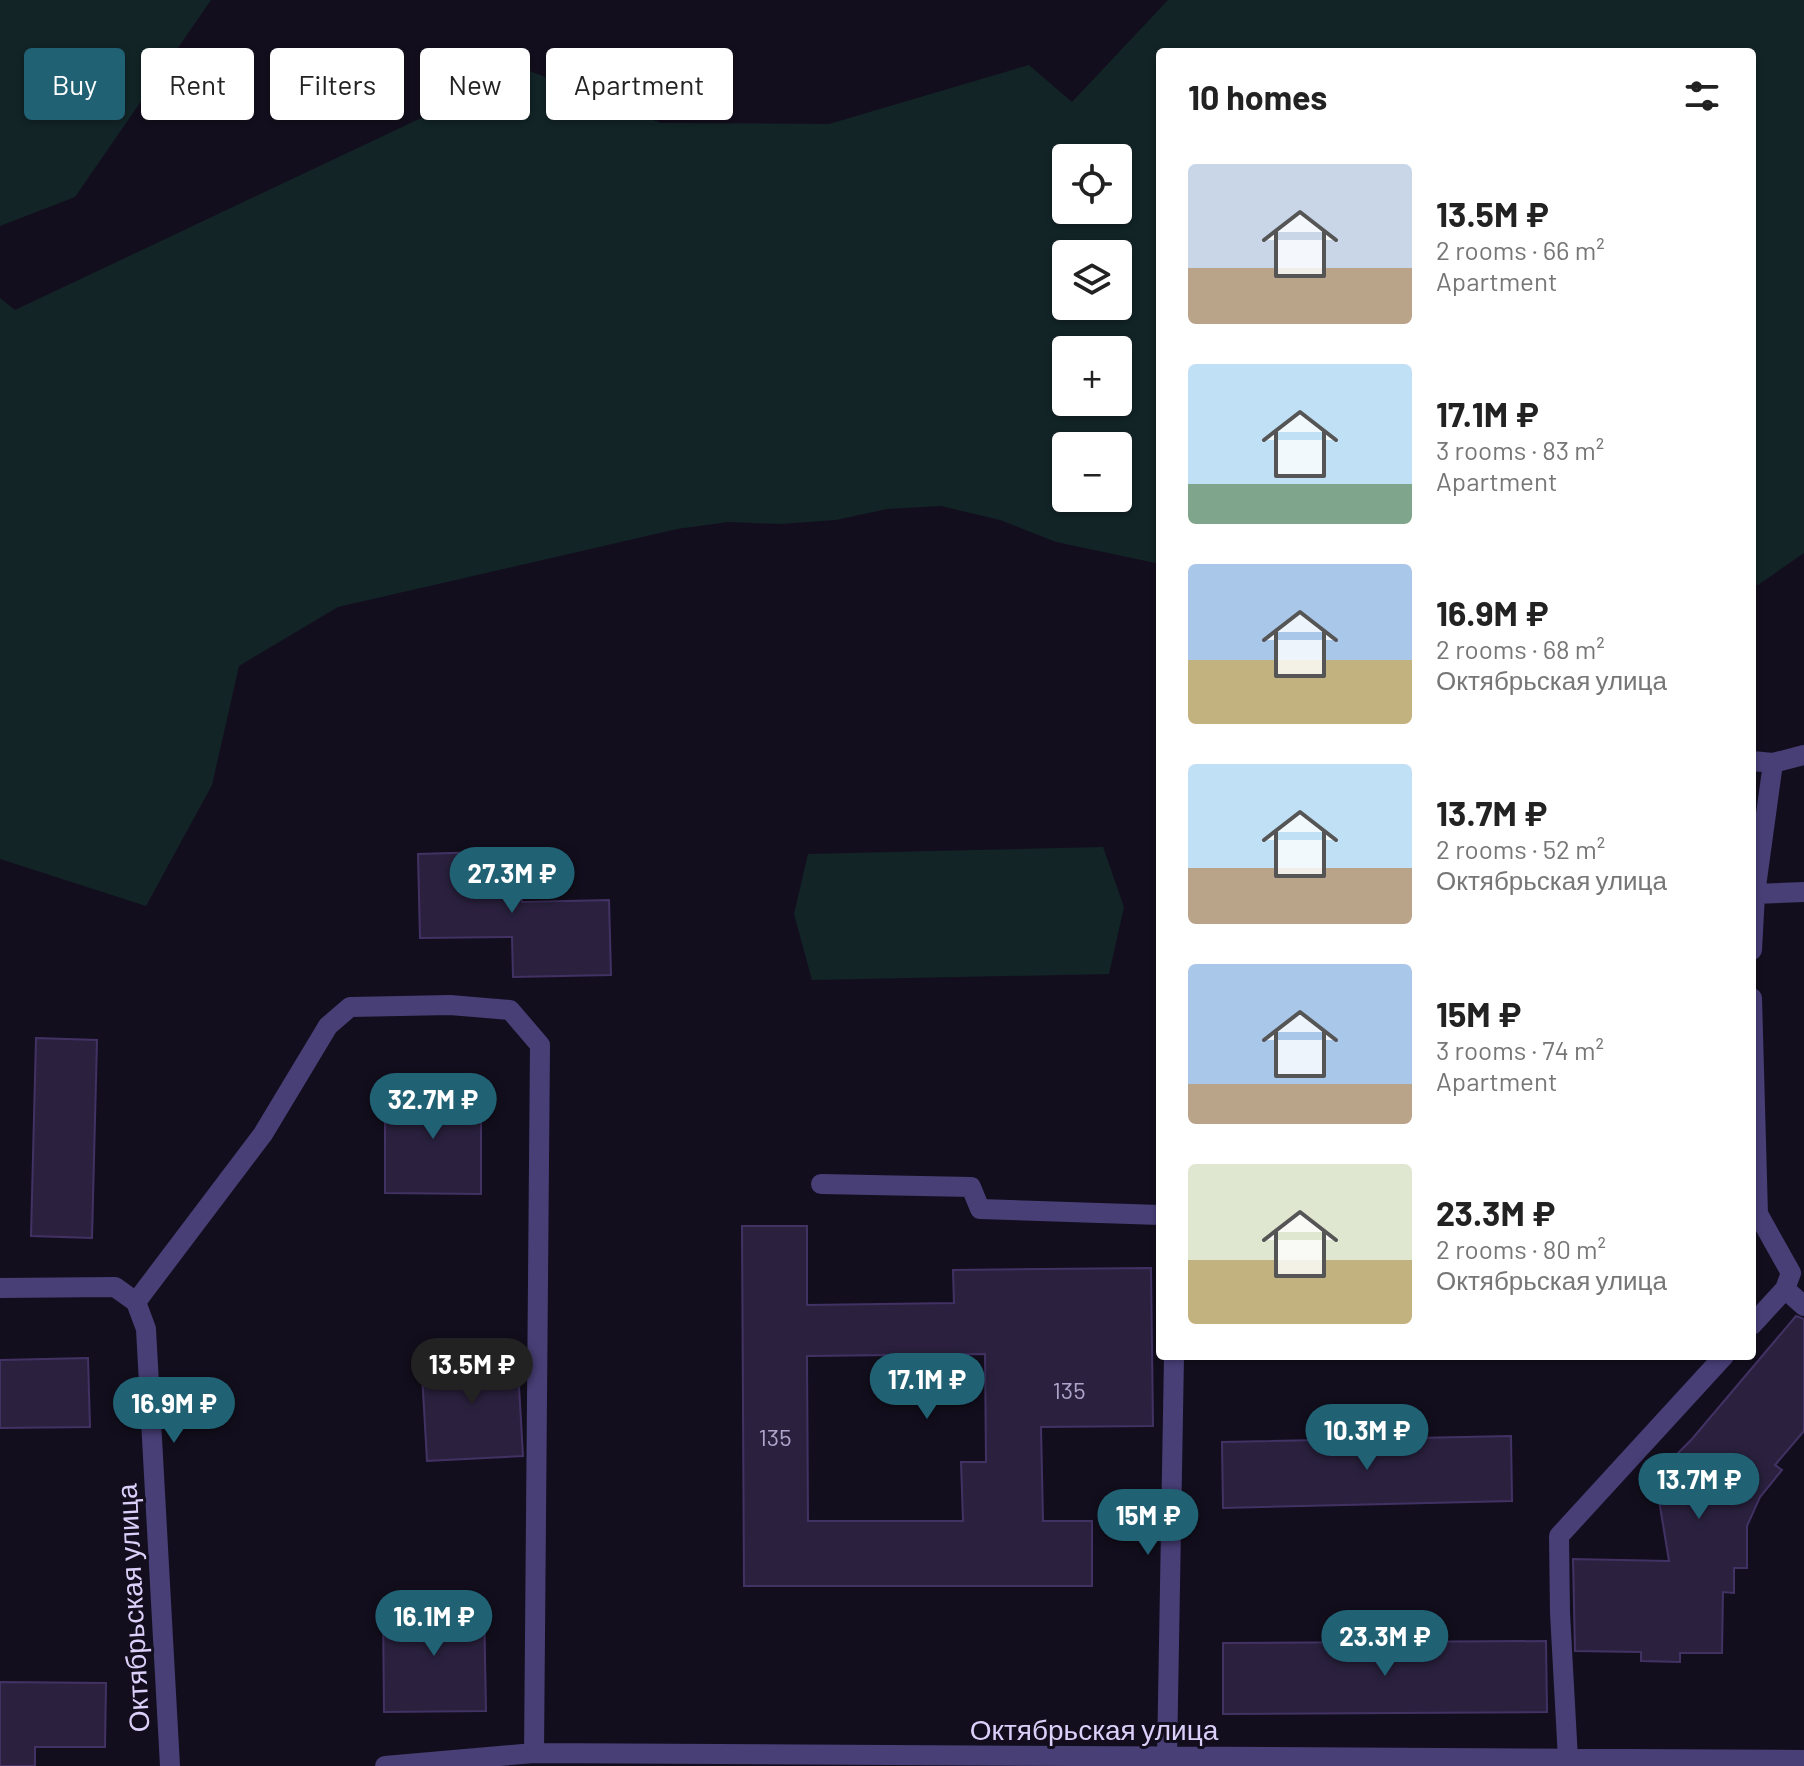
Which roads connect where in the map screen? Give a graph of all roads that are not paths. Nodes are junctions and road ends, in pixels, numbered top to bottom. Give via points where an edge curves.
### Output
1 (1804, 755) edge
2 (1762, 762) edge
3 (1756, 875) edge
4 (1804, 892) edge
5 (1756, 894) edge
6 (1756, 1142) edge
7 (821, 1184) dead end
8 (1156, 1215) edge
9 (0, 1288) edge
10 (1785, 1289) junction
11 (136, 1302) junction
12 (1804, 1306) edge
13 (1756, 1321) edge
14 (1174, 1360) edge
15 (1720, 1360) edge
16 (534, 1753) junction
17 (1167, 1758) junction
18 (1568, 1759) junction
19 (1804, 1760) edge
20 (170, 1766) edge
21 (385, 1766) edge

1 - 2 street
2 - 3 street
4 - 5 street
6 - 10 street via 1758,1214 1791,1273
7 - 8 street via 971,1187 980,1209
9 - 11 street via 115,1287
10 - 12 street
10 - 13 street
11 - 16 street via 263,1134 328,1026 350,1007 510,1010 540,1045
11 - 20 street, Октябрьская улица via 146,1329
14 - 17 street
15 - 18 street via 1559,1536
16 - 17 street, Октябрьская улица
16 - 21 street, Октябрьская улица
17 - 18 street, Октябрьская улица
18 - 19 street, Октябрьская улица

